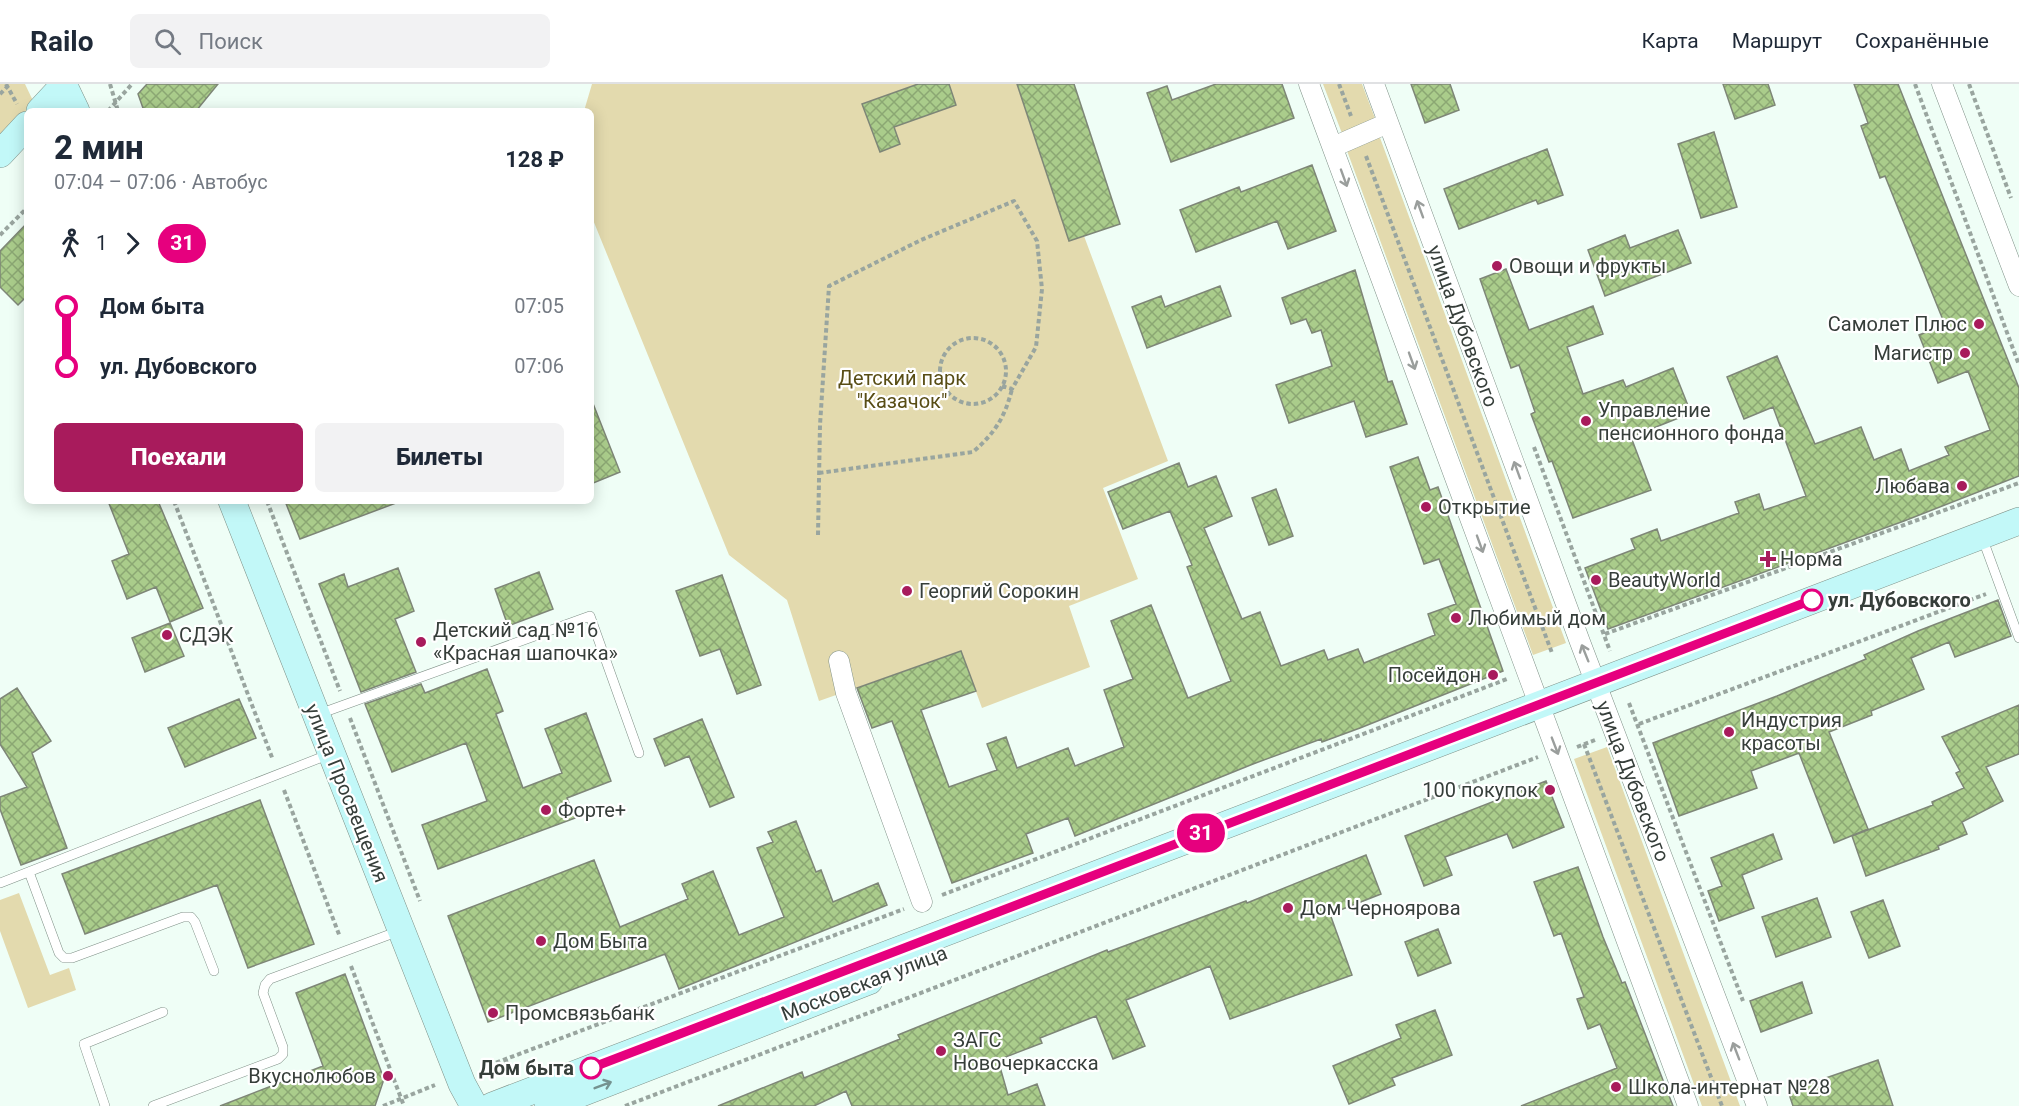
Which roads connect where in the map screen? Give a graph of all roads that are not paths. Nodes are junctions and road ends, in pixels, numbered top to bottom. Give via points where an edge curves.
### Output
1 (1308, 84) edge
2 (1374, 84) edge
3 (1942, 84) edge
4 (64, 85) edge
5 (43, 108) edge
6 (75, 108) edge
7 (1388, 123) junction
8 (24, 128) edge
9 (1333, 147) junction
10 (0, 154) edge
11 (2019, 286) edge
12 (233, 504) edge
13 (2019, 521) edge
14 (2019, 536) edge
15 (1986, 548) junction
16 (2019, 638) edge
17 (839, 661) dead end
18 (1610, 685) junction
19 (1541, 712) junction
20 (317, 715) junction
21 (332, 753) junction
22 (639, 753) dead end
23 (29, 872) junction
24 (0, 883) edge
25 (922, 902) road end
26 (402, 930) junction
27 (213, 971) dead end
28 (163, 1012) dead end
29 (468, 1088) edge
30 (105, 1106) edge
31 (153, 1106) edge
32 (492, 1106) edge
33 (548, 1106) edge
34 (1688, 1106) edge
35 (1757, 1106) edge

1 - 9 street
2 - 7 street, улица Дубовского
3 - 11 street
4 - 5 main road
4 - 6 main road
7 - 9 street
18 -> 7 street, улица Дубовского via 1580,642
8 - 10 main road
9 -> 19 street via 1519,670
12 - 20 main road, улица Просвещения
13 - 18 main road, Московская улица
14 - 15 main road, Московская улица
15 - 16 lane
15 - 18 main road, Московская улица
17 - 25 street via 846,693
18 - 19 main road, Московская улица
35 -> 18 street, улица Дубовского via 1615,734
19 - 32 main road, Московская улица
33 -> 19 main road, Московская улица
19 -> 34 street via 1551,754
20 - 21 main road, улица Просвещения
20 - 22 lane via 590,616
21 - 23 lane
21 - 26 main road, улица Просвещения
23 - 24 lane
23 - 27 lane via 64,958 191,916
26 - 29 main road, улица Просвещения
26 - 31 lane via 270,979 263,993 283,1054
28 - 30 lane via 84,1044

